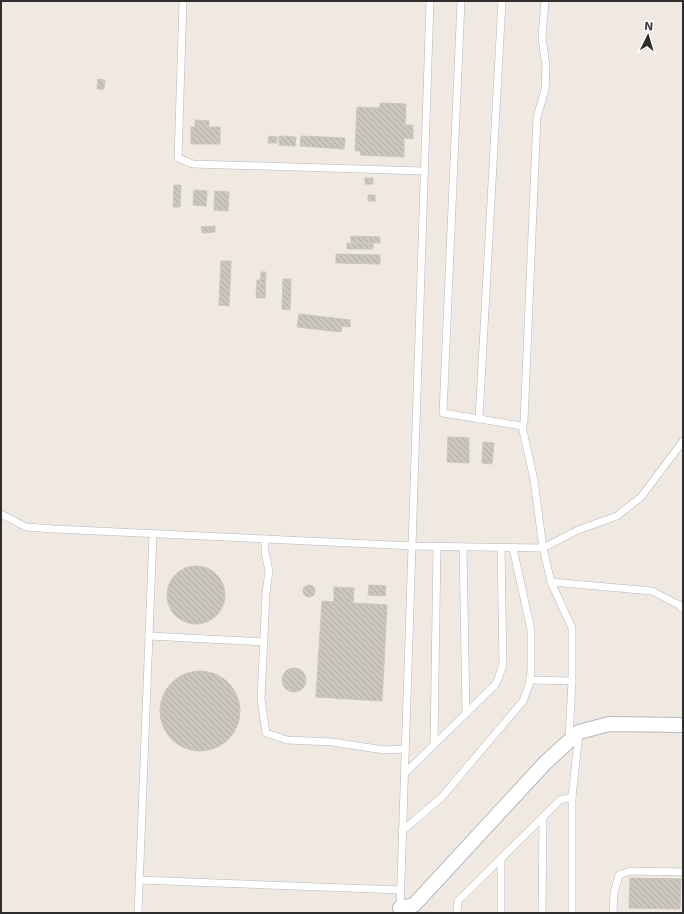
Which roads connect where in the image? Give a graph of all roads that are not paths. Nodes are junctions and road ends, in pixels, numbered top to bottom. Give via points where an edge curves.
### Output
1 (183, 1) edge
2 (430, 1) edge
3 (461, 1) edge
4 (502, 1) edge
5 (545, 1) edge
6 (424, 171) junction
7 (479, 419) junction
8 (522, 426) junction
9 (683, 441) edge
10 (1, 514) edge
11 (153, 534) junction
12 (265, 539) junction
13 (413, 546) junction
14 (436, 547) junction
15 (463, 547) junction
16 (501, 548) junction
17 (514, 548) junction
18 (543, 548) junction
19 (551, 582) junction
20 (683, 609) edge
21 (149, 636) junction
22 (264, 642) junction
23 (530, 680) junction
24 (572, 681) junction
25 (466, 713) junction
26 (683, 726) edge
27 (574, 736) junction
28 (434, 744) junction
29 (405, 749) junction
30 (404, 774) junction
31 (572, 797) junction
32 (543, 816) junction
33 (402, 831) junction
34 (501, 858) junction
35 (683, 872) edge
36 (139, 880) junction
37 (400, 890) junction
38 (400, 911) edge
39 (138, 913) edge
40 (458, 913) edge
41 (501, 913) edge
42 (542, 913) edge
43 (572, 913) edge
44 (613, 913) edge

1 - 6 lane via 178,158 193,164
2 - 6 lane
3 - 7 lane via 443,412
4 - 7 lane
5 - 8 lane via 542,37 546,67 545,90 537,117
6 - 13 lane
7 - 8 lane
8 - 18 lane via 534,480
9 - 18 lane via 641,497 623,511
10 - 11 lane via 26,527
11 - 12 lane
11 - 21 lane
12 - 13 lane
12 - 22 lane via 269,570
13 - 14 lane
13 - 29 lane
14 - 15 lane
14 - 28 lane
15 - 16 lane
15 - 25 lane
16 - 17 lane
16 - 25 lane via 503,665 494,686
17 - 18 lane
17 - 23 lane via 531,630
18 - 19 lane
19 - 20 lane via 652,591
19 - 24 lane via 572,628
21 - 22 lane
21 - 36 lane
22 - 29 lane via 261,699 266,733 287,740 332,742 384,750
23 - 24 lane
23 - 33 lane via 523,701 484,748 442,797
24 - 27 lane
25 - 28 lane
26 - 27 street via 609,724
27 - 31 lane
27 - 38 street via 545,763 414,905
28 - 30 lane
29 - 30 lane
30 - 33 lane
31 - 32 lane via 560,800
31 - 43 lane
32 - 34 lane
32 - 42 lane
33 - 37 lane
34 - 40 lane via 458,901
34 - 41 lane
35 - 44 lane via 630,871 619,875 614,893
36 - 37 lane
36 - 39 lane
37 - 38 lane

